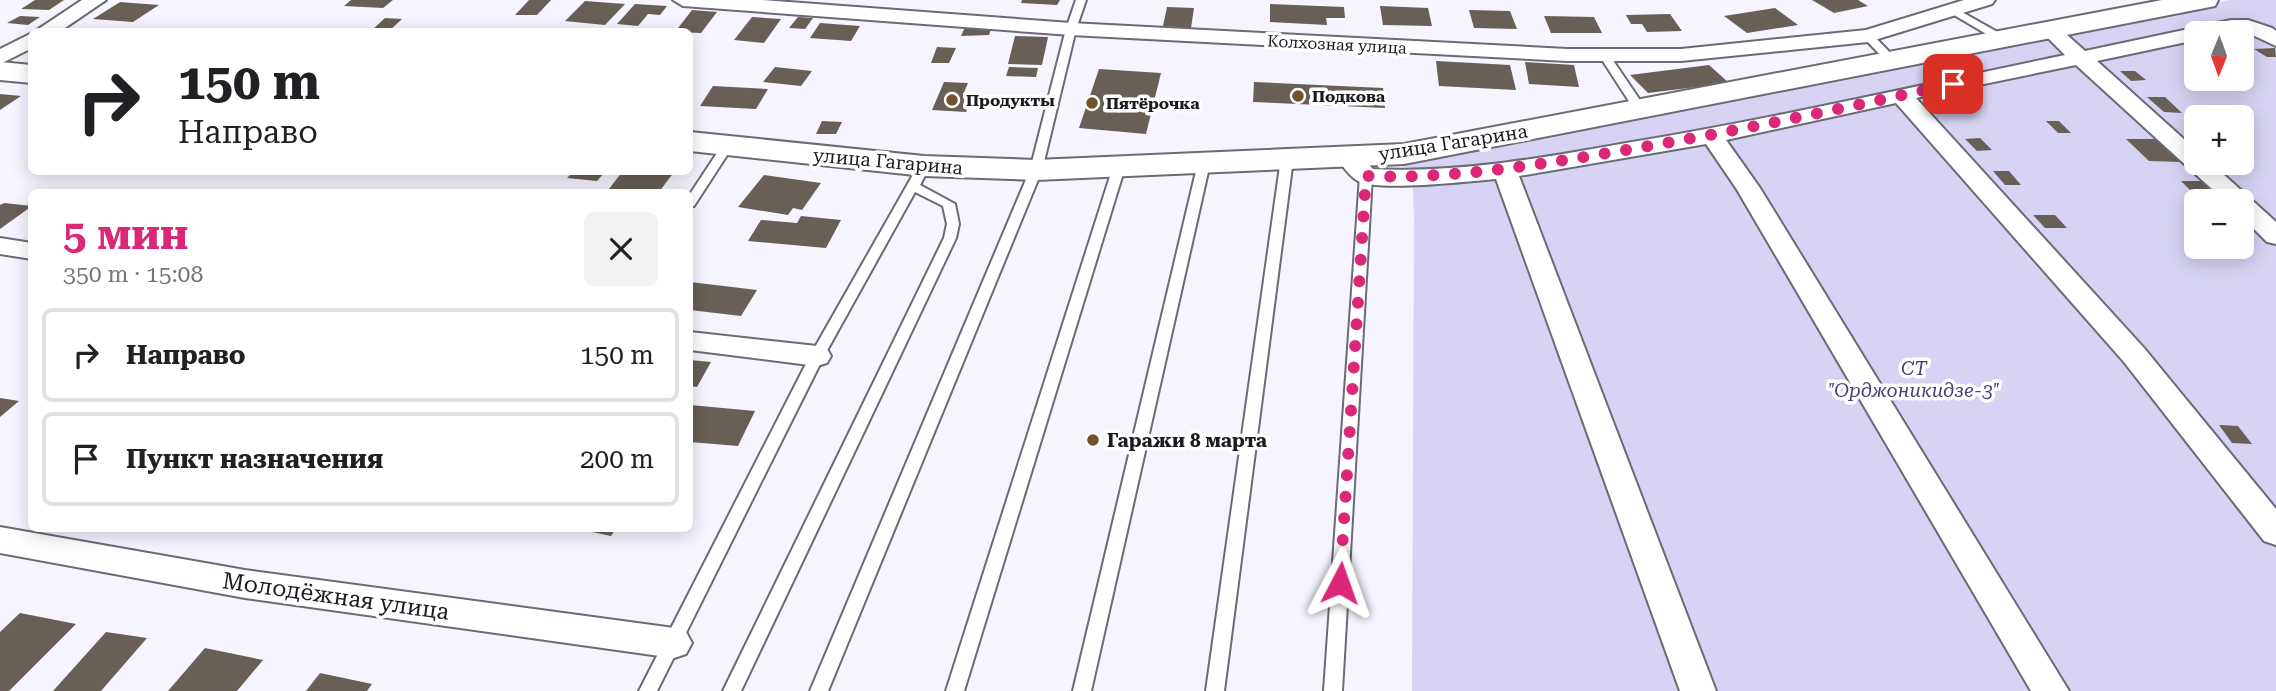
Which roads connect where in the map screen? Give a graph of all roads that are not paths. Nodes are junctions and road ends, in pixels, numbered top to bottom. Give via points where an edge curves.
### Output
1 (96, 0) edge
2 (683, 0) edge
3 (1081, 0) edge
4 (1985, 0) edge
5 (2205, 0) edge
6 (2140, 7) edge
7 (1953, 10) junction
8 (2254, 26) edge
9 (50, 28) edge
10 (1070, 29) junction
11 (2051, 31) junction
12 (1868, 36) junction
13 (2184, 37) edge
14 (2004, 40) junction
15 (2276, 40) edge
16 (28, 41) edge
17 (1604, 55) junction
18 (2082, 57) junction
19 (0, 58) edge
20 (1892, 61) junction
21 (0, 71) edge
22 (28, 74) edge
23 (1901, 95) junction
24 (1640, 109) junction
25 (1712, 136) junction
26 (693, 142) edge
27 (727, 146) junction
28 (2184, 150) edge
29 (1287, 159) junction
30 (1203, 163) junction
31 (1357, 166) junction
32 (1119, 167) junction
33 (1036, 170) junction
34 (1505, 171) junction
35 (2211, 175) edge
36 (919, 176) junction
37 (2225, 189) edge
38 (693, 198) edge
39 (2254, 216) edge
40 (2276, 236) edge
41 (0, 246) edge
42 (28, 250) edge
43 (693, 341) edge
44 (817, 356) junction
45 (2276, 532) edge
46 (0, 540) edge
47 (674, 643) junction
48 (648, 691) edge
49 (732, 691) edge
50 (819, 691) edge
51 (955, 691) edge
52 (1082, 691) edge
53 (1214, 691) edge
54 (1334, 691) edge
55 (1698, 691) edge
56 (2051, 691) edge

1 - 9 street
2 - 10 street, Колхозная улица
3 - 10 lane
4 - 7 street, Колхозная улица
5 - 6 main road, улица Гагарина
6 - 11 main road, улица Гагарина
7 - 12 street, Колхозная улица
7 - 14 lane
8 - 15 street
10 - 17 street, Колхозная улица
10 - 33 lane
11 - 14 main road, улица Гагарина
11 - 18 street
12 - 17 street, Колхозная улица via 1681,55
12 - 20 lane
13 - 18 street
14 - 20 main road, улица Гагарина
16 - 19 street
17 - 24 lane
18 - 23 street
18 - 28 street
20 - 24 main road, улица Гагарина
21 - 22 main road
23 - 25 street
23 - 45 street via 2134,355
24 - 31 main road, улица Гагарина
25 - 34 street
25 - 56 street via 1748,188
26 - 27 main road, улица Гагарина
27 - 36 main road, улица Гагарина
27 - 38 lane
29 - 30 main road, улица Гагарина
29 - 31 main road, улица Гагарина
29 - 53 lane
30 - 32 main road, улица Гагарина
30 - 52 lane
31 - 34 street via 1414,178
31 - 54 lane
32 - 33 main road, улица Гагарина
32 - 51 lane
33 - 36 main road, улица Гагарина
33 - 50 lane
34 - 55 street
35 - 37 street
36 - 44 lane
36 - 49 lane via 949,204 950,238
39 - 40 street
41 - 42 street
43 - 44 street
44 - 47 lane
46 - 47 street, Молодёжная улица via 245,584
47 - 48 lane

